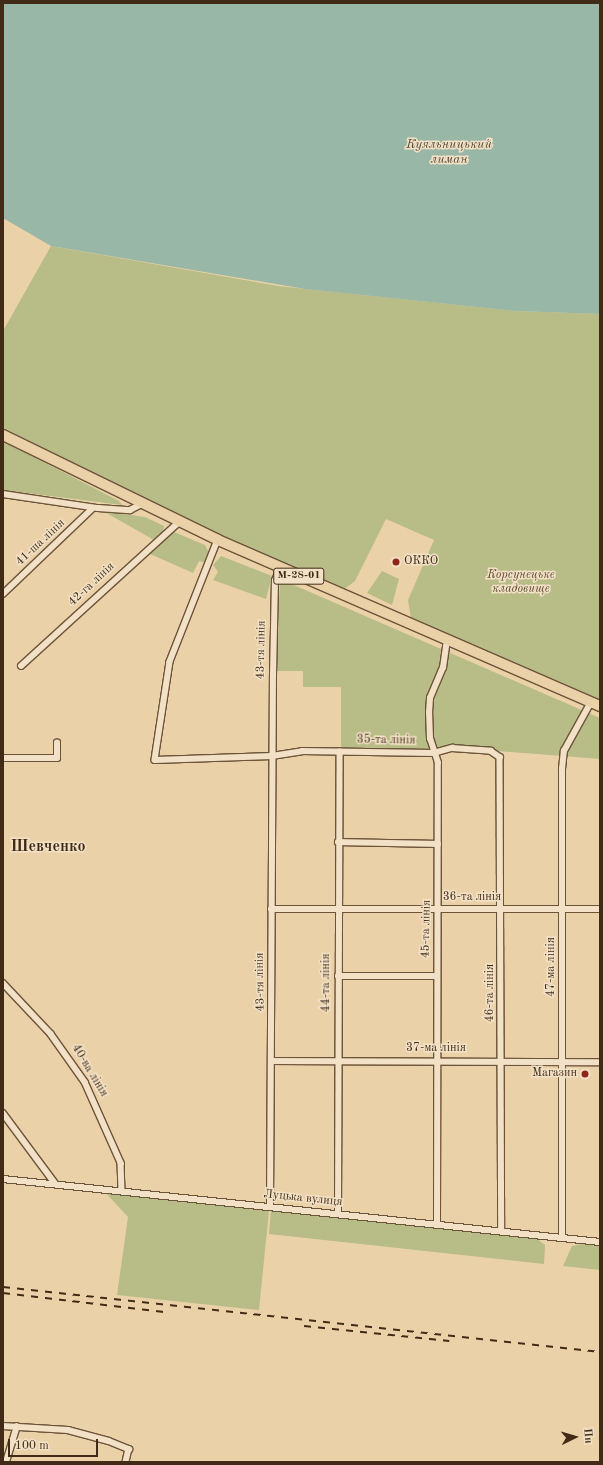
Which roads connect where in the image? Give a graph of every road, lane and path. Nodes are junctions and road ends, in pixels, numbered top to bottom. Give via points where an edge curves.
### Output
1 (3, 435) edge
2 (3, 494) edge
3 (142, 504) junction
4 (93, 508) junction
5 (179, 522) junction
6 (218, 540) junction
7 (280, 568) junction
8 (3, 594) edge
9 (447, 640) junction
10 (21, 666) dead end
11 (595, 704) edge
12 (57, 743) dead end
13 (340, 752) junction
14 (434, 753) junction
15 (498, 755) joint
16 (272, 756) junction
17 (3, 758) edge
18 (338, 842) junction
19 (438, 844) junction
20 (502, 908) junction
21 (271, 909) junction
22 (338, 909) junction
23 (438, 909) junction
24 (600, 909) edge
25 (563, 910) junction
26 (338, 976) junction
27 (437, 976) junction
28 (3, 983) edge
29 (437, 1060) junction
30 (502, 1060) junction
31 (273, 1061) junction
32 (338, 1061) junction
33 (563, 1062) junction
34 (600, 1062) edge
35 (3, 1112) edge
36 (3, 1179) edge
37 (55, 1183) junction
38 (122, 1190) junction
39 (270, 1206) junction
40 (338, 1213) junction
41 (437, 1223) junction
42 (502, 1231) junction
43 (562, 1238) junction
44 (600, 1242) edge
45 (3, 1426) edge
46 (17, 1427) junction
47 (6, 1462) edge
48 (126, 1462) edge

1 - 3 highway, М-28-01
2 - 4 street
3 - 4 street via 130,510
3 - 5 highway, М-28-01
4 - 8 street, 41-ша лінія
5 - 6 highway, М-28-01
5 - 10 street, 42-га лінія
6 - 7 highway, М-28-01
6 - 16 street via 170,662 155,760
7 - 9 highway, М-28-01
7 - 16 street, 43-тя лінія via 274,603
9 - 11 highway, М-28-01
9 - 14 street, 45-та лінія via 443,668 430,698 429,713
11 - 25 street, 47-ма лінія via 564,751 562,763
12 - 17 street via 57,758
13 - 14 street, 35-та лінія
13 - 16 street, 35-та лінія via 302,751
13 - 18 street, 44-та лінія
14 - 15 street, 35-та лінія via 459,748
14 - 19 street, 45-та лінія via 438,763
15 - 20 street, 46-та лінія via 501,761
16 - 21 street, 43-тя лінія
18 - 19 street
18 - 22 street, 44-та лінія
19 - 23 street, 45-та лінія
20 - 23 street, 36-та лінія
20 - 25 street, 36-та лінія
20 - 30 street, 46-та лінія
21 - 22 street, 36-та лінія
21 - 31 street, 43-тя лінія
22 - 23 street, 36-та лінія
22 - 26 street, 44-та лінія
23 - 27 street, 45-та лінія
24 - 25 street, 36-та лінія
25 - 33 street, 47-ма лінія
26 - 27 street
26 - 32 street, 44-та лінія
27 - 29 street, 45-та лінія
28 - 38 street, 40-ва лінія via 51,1034 85,1082 121,1163
29 - 30 street, 37-ма лінія
29 - 32 street, 37-ма лінія
29 - 41 street, 45-та лінія
30 - 33 street, 37-ма лінія
30 - 42 street, 46-та лінія
31 - 32 street, 37-ма лінія
31 - 39 street, 43-тя лінія
32 - 40 street, 44-та лінія
33 - 34 street, 37-ма лінія
33 - 43 street, 47-ма лінія
35 - 37 street
36 - 37 street, Луцька вулиця
37 - 38 street, Луцька вулиця
38 - 39 street, Луцька вулиця
39 - 40 street, Луцька вулиця
40 - 41 street, Луцька вулиця
41 - 42 street, Луцька вулиця
42 - 43 street, Луцька вулиця
43 - 44 street, Луцька вулиця
45 - 46 street
46 - 47 street
46 - 48 street via 68,1430 129,1449

